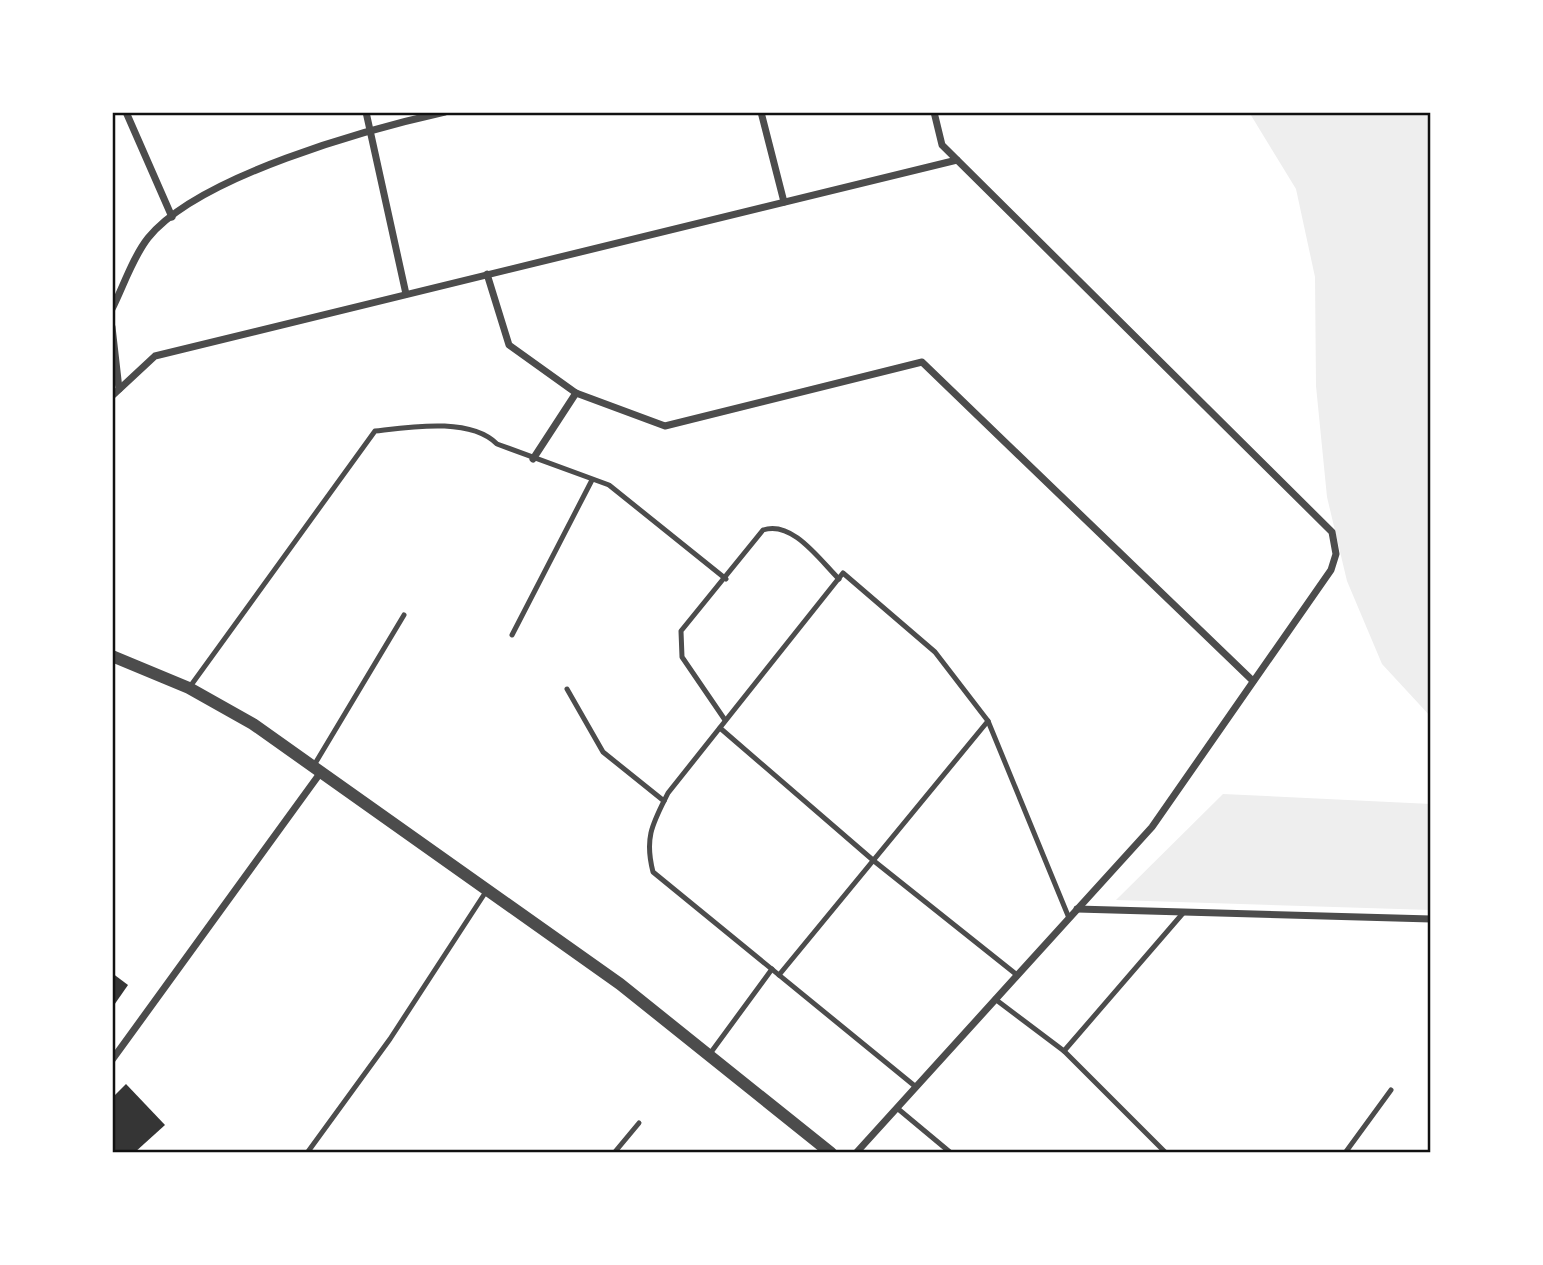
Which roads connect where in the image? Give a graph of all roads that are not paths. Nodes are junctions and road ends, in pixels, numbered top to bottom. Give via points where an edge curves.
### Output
1 (126, 112) edge
2 (366, 112) edge
3 (445, 112) edge
4 (761, 112) edge
5 (934, 112) edge
6 (370, 129) junction
7 (957, 160) junction
8 (784, 202) junction
9 (172, 217) junction
10 (487, 274) junction
11 (407, 294) junction
12 (112, 309) edge
13 (112, 327) edge
14 (119, 389) junction
15 (576, 393) junction
16 (112, 396) edge
17 (533, 459) junction
18 (592, 480) junction
19 (726, 579) junction
20 (839, 579) junction
21 (404, 615) dead end
22 (512, 635) dead end
23 (112, 656) edge
24 (1253, 681) junction
25 (189, 688) junction
26 (567, 689) dead end
27 (725, 720) junction
28 (988, 721) junction
29 (720, 728) junction
30 (317, 770) junction
31 (664, 801) junction
32 (874, 861) junction
33 (487, 890) junction
34 (1077, 909) junction
35 (1184, 912) junction
36 (1069, 918) junction
37 (1431, 919) edge
38 (772, 969) junction
39 (779, 975) junction
40 (1017, 975) junction
41 (995, 999) junction
42 (1063, 1051) junction
43 (709, 1055) junction
44 (112, 1060) edge
45 (916, 1087) junction
46 (1391, 1090) dead end
47 (897, 1108) junction
48 (639, 1123) dead end
49 (307, 1153) edge
50 (614, 1153) edge
51 (831, 1153) edge
52 (856, 1153) edge
53 (951, 1153) edge
54 (1166, 1153) edge
55 (1345, 1153) edge

1 - 9 street
2 - 6 street
3 - 6 street
4 - 8 street
5 - 7 street via 942,145
6 - 9 street via 192,200
6 - 11 street
7 - 8 street
7 - 24 street via 1332,532 1336,554 1331,570
8 - 10 street
9 - 12 street via 148,238
10 - 11 street
10 - 15 street via 509,345
11 - 14 street via 155,356
13 - 14 street
14 - 16 street
15 - 17 street
15 - 24 street via 665,426 922,362
17 - 18 lane
17 - 25 lane via 497,444 486,433 426,424 375,431
18 - 19 lane via 608,485
18 - 22 lane
19 - 20 lane via 763,530 774,526 787,529
19 - 27 lane via 681,631 682,657
20 - 27 lane
20 - 28 lane via 843,573 935,652
21 - 30 lane
23 - 25 street
24 - 34 street via 1152,827
25 - 30 street via 253,724
26 - 31 lane via 603,752
27 - 29 lane
28 - 32 lane
28 - 36 lane
29 - 31 lane
29 - 32 lane
30 - 33 street
30 - 44 street
31 - 38 lane via 647,848 653,872
32 - 39 lane
32 - 40 lane
33 - 43 street via 620,984
33 - 49 lane via 390,1039
34 - 35 street
34 - 36 street
35 - 37 street
35 - 42 lane
36 - 40 street
38 - 39 lane
38 - 43 lane
39 - 45 lane
40 - 41 street
41 - 42 lane
41 - 45 street
42 - 54 lane
43 - 51 street
45 - 47 street
46 - 55 lane
47 - 52 street
47 - 53 lane
48 - 50 lane

